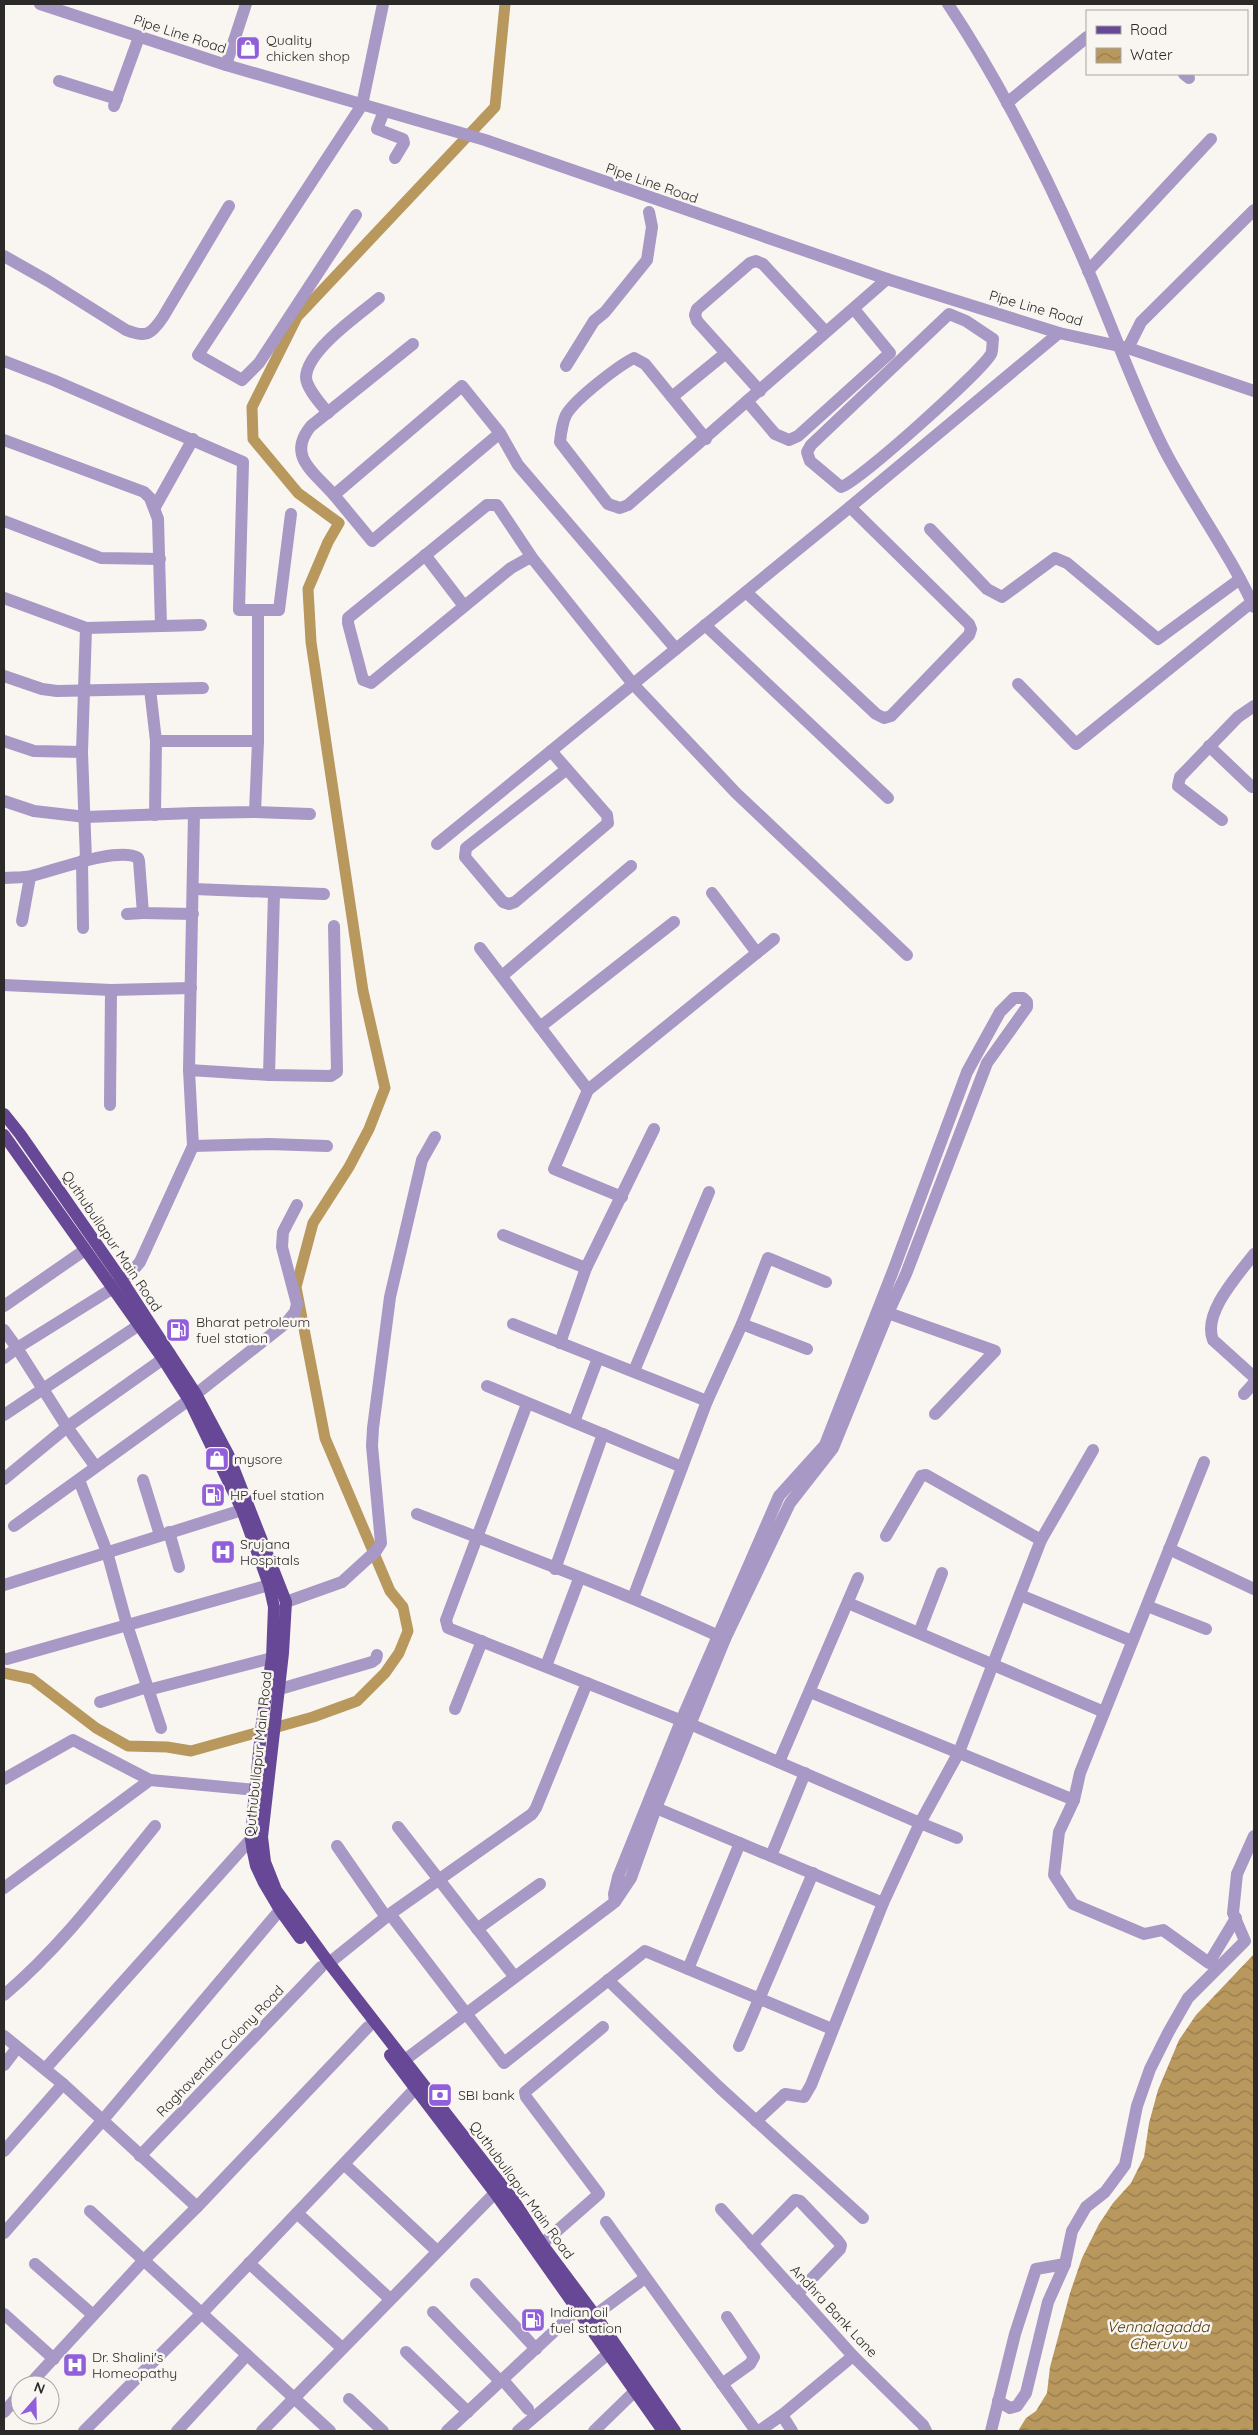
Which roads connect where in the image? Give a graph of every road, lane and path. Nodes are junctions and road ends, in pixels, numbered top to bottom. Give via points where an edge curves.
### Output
1 (40, 4) edge
2 (246, 4) edge
3 (383, 4) edge
4 (948, 4) edge
5 (139, 37) junction
6 (1086, 38) edge
7 (226, 65) junction
8 (59, 81) dead end
9 (1007, 103) junction
10 (362, 105) junction
11 (384, 111) junction
12 (398, 115) junction
13 (391, 135) junction
14 (1211, 139) dead end
15 (395, 158) dead end
16 (228, 206) dead end
17 (1254, 210) edge
18 (649, 212) dead end
19 (356, 215) dead end
20 (4, 256) edge
21 (1088, 271) junction
22 (887, 279) junction
23 (379, 298) dead end
24 (854, 309) junction
25 (825, 331) junction
26 (1059, 333) junction
27 (413, 344) dead end
28 (1123, 346) junction
29 (726, 353) junction
30 (4, 361) edge
31 (566, 366) dead end
32 (967, 381) junction
33 (760, 391) junction
34 (1254, 391) edge
35 (672, 397) junction
36 (981, 397) junction
37 (747, 401) junction
38 (328, 413) junction
39 (500, 433) junction
40 (706, 438) junction
41 (193, 439) junction
42 (4, 440) edge
43 (872, 466) junction
44 (882, 480) junction
45 (334, 495) junction
46 (155, 507) junction
47 (850, 507) junction
48 (291, 514) dead end
49 (4, 522) edge
50 (930, 529) dead end
51 (425, 555) junction
52 (160, 559) junction
53 (533, 559) junction
54 (1240, 579) junction
55 (746, 592) junction
56 (4, 598) edge
57 (1253, 605) edge
58 (464, 606) junction
59 (258, 610) junction
60 (201, 625) dead end
61 (705, 625) junction
62 (161, 626) junction
63 (86, 628) junction
64 (676, 649) junction
65 (4, 676) edge
66 (633, 684) junction
67 (1018, 684) dead end
68 (203, 688) dead end
69 (84, 689) junction
70 (150, 689) junction
71 (1254, 706) edge
72 (4, 741) edge
73 (156, 741) junction
74 (258, 741) junction
75 (1209, 746) junction
76 (551, 751) junction
77 (82, 752) junction
78 (568, 769) junction
79 (1252, 787) dead end
80 (888, 798) dead end
81 (4, 801) edge
82 (255, 812) junction
83 (194, 813) junction
84 (310, 814) dead end
85 (155, 815) junction
86 (86, 817) junction
87 (1222, 820) dead end
88 (436, 844) dead end
89 (84, 861) junction
90 (630, 866) dead end
91 (30, 877) junction
92 (4, 878) edge
93 (194, 889) junction
94 (274, 892) junction
95 (712, 893) dead end
96 (324, 894) dead end
97 (127, 914) dead end
98 (143, 914) junction
99 (193, 914) junction
100 (22, 921) dead end
101 (674, 922) dead end
102 (334, 926) dead end
103 (83, 928) dead end
104 (774, 939) dead end
105 (480, 948) dead end
106 (757, 953) junction
107 (906, 955) dead end
108 (502, 976) junction
109 (4, 984) edge
110 (191, 988) junction
111 (110, 990) junction
112 (540, 1027) junction
113 (189, 1070) junction
114 (269, 1075) junction
115 (588, 1090) junction
116 (110, 1105) dead end
117 (4, 1114) edge
118 (654, 1129) dead end
119 (4, 1135) edge
120 (435, 1137) dead end
121 (192, 1146) junction
122 (327, 1146) dead end
123 (709, 1192) dead end
124 (622, 1197) junction
125 (297, 1205) dead end
126 (503, 1234) dead end
127 (85, 1250) junction
128 (1254, 1254) edge
129 (586, 1268) junction
130 (826, 1282) dead end
131 (118, 1286) junction
132 (4, 1306) edge
133 (888, 1313) junction
134 (513, 1324) dead end
135 (742, 1324) junction
136 (139, 1325) junction
137 (4, 1330) edge
138 (560, 1343) junction
139 (17, 1348) junction
140 (807, 1348) dead end
141 (166, 1356) junction
142 (4, 1358) edge
143 (598, 1358) junction
144 (634, 1371) junction
145 (1254, 1377) edge
146 (1254, 1383) edge
147 (487, 1386) dead end
148 (43, 1390) junction
149 (1244, 1394) dead end
150 (192, 1397) junction
151 (707, 1401) junction
152 (527, 1404) junction
153 (936, 1414) dead end
154 (4, 1415) edge
155 (574, 1422) junction
156 (67, 1427) junction
157 (603, 1434) junction
158 (1093, 1450) dead end
159 (1204, 1462) dead end
160 (95, 1466) junction
161 (682, 1467) junction
162 (4, 1479) edge
163 (79, 1480) junction
164 (143, 1480) dead end
165 (788, 1496) junction
166 (242, 1510) junction
167 (417, 1514) dead end
168 (14, 1526) dead end
169 (165, 1534) junction
170 (886, 1536) dead end
171 (477, 1538) junction
172 (1041, 1540) junction
173 (1169, 1549) junction
174 (107, 1552) junction
175 (179, 1567) dead end
176 (555, 1569) junction
177 (942, 1573) dead end
178 (579, 1578) junction
179 (858, 1578) dead end
180 (269, 1584) junction
181 (4, 1585) edge
182 (1254, 1589) edge
183 (1020, 1595) junction
184 (633, 1598) junction
185 (286, 1602) junction
186 (848, 1603) junction
187 (1147, 1606) junction
188 (127, 1625) junction
189 (1206, 1629) dead end
190 (919, 1633) junction
191 (721, 1637) junction
192 (482, 1641) junction
193 (1132, 1641) junction
194 (377, 1655) dead end
195 (272, 1658) junction
196 (7, 1660) dead end
197 (994, 1665) junction
198 (546, 1666) junction
199 (587, 1683) junction
200 (148, 1688) junction
201 (810, 1692) junction
202 (275, 1694) junction
203 (100, 1702) dead end
204 (455, 1709) dead end
205 (1104, 1712) junction
206 (685, 1722) junction
207 (161, 1728) dead end
208 (959, 1752) junction
209 (780, 1762) junction
210 (267, 1767) junction
211 (805, 1773) junction
212 (4, 1779) edge
213 (150, 1780) junction
214 (257, 1790) junction
215 (1074, 1800) junction
216 (656, 1808) junction
217 (920, 1823) junction
218 (155, 1826) dead end
219 (398, 1827) dead end
220 (1254, 1836) edge
221 (957, 1838) dead end
222 (251, 1839) junction
223 (740, 1843) junction
224 (337, 1846) dead end
225 (771, 1856) junction
226 (813, 1874) junction
227 (439, 1880) junction
228 (540, 1884) dead end
229 (4, 1888) edge
230 (615, 1902) junction
231 (883, 1902) junction
232 (280, 1910) junction
233 (388, 1916) junction
234 (1236, 1918) junction
235 (477, 1929) junction
236 (325, 1965) junction
237 (688, 1969) junction
238 (514, 1976) junction
239 (608, 1980) junction
240 (4, 1995) edge
241 (760, 1999) junction
242 (464, 2013) junction
243 (368, 2027) junction
244 (603, 2027) dead end
245 (832, 2029) junction
246 (4, 2036) edge
247 (739, 2046) dead end
248 (18, 2048) junction
249 (401, 2062) junction
250 (4, 2065) edge
251 (45, 2069) junction
252 (63, 2084) junction
253 (415, 2089) junction
254 (102, 2121) junction
255 (756, 2121) junction
256 (4, 2152) edge
257 (140, 2156) junction
258 (344, 2164) junction
259 (495, 2193) junction
260 (198, 2207) junction
261 (721, 2209) dead end
262 (90, 2211) dead end
263 (297, 2213) junction
264 (863, 2218) dead end
265 (606, 2222) dead end
266 (4, 2233) edge
267 (542, 2244) junction
268 (752, 2244) junction
269 (437, 2250) junction
270 (144, 2260) junction
271 (249, 2263) junction
272 (35, 2264) dead end
273 (1065, 2264) junction
274 (645, 2278) junction
275 (476, 2284) dead end
276 (797, 2294) junction
277 (390, 2299) junction
278 (577, 2310) junction
279 (432, 2312) dead end
280 (4, 2314) edge
281 (201, 2314) junction
282 (94, 2315) junction
283 (595, 2315) junction
284 (727, 2318) dead end
285 (342, 2348) junction
286 (536, 2349) junction
287 (406, 2352) dead end
288 (609, 2353) junction
289 (247, 2355) junction
290 (853, 2356) junction
291 (54, 2359) junction
292 (39, 2375) edge
293 (501, 2380) junction
294 (722, 2384) junction
295 (634, 2392) junction
296 (293, 2398) junction
297 (349, 2399) dead end
298 (998, 2401) junction
299 (468, 2412) junction
300 (782, 2415) junction
301 (531, 2421) edge
302 (84, 2431) edge
303 (177, 2431) edge
304 (262, 2431) edge
305 (330, 2431) edge
306 (383, 2431) edge
307 (448, 2431) edge
308 (518, 2431) edge
309 (594, 2431) edge
310 (663, 2431) edge
311 (675, 2431) edge
312 (757, 2431) edge
313 (792, 2431) edge
314 (926, 2431) edge
315 (991, 2431) edge

1 - 5 street, Pipe Line Road
2 - 7 street
3 - 10 street
4 - 9 street
5 - 7 street, Pipe Line Road
5 - 8 street via 116,103
6 - 9 street
7 - 10 street, Pipe Line Road
9 - 21 street
10 - 11 street, Pipe Line Road
10 - 19 street via 198,355 242,380 245,378 259,363
11 - 12 street, Pipe Line Road
11 - 13 street via 377,129
12 - 13 street
12 - 22 street, Pipe Line Road via 485,140
13 - 15 street via 404,143
14 - 21 street
16 - 20 street via 163,317 147,334 126,330
17 - 28 street via 1140,322
18 - 31 street via 652,227 646,260 605,312 594,321
21 - 28 street
22 - 24 street
22 - 26 street, Pipe Line Road
23 - 38 street via 322,346 308,370 308,383
24 - 25 street
24 - 37 street via 890,353 798,436 789,440 781,438
25 - 29 street via 756,261 697,310 697,321
25 - 33 street
26 - 28 street, Pipe Line Road
26 - 36 street
27 - 38 street
28 - 34 street, Pipe Line Road
28 - 54 street via 1164,449
29 - 33 street
29 - 35 street
30 - 41 street
32 - 36 street
32 - 43 street
32 - 43 street via 991,354 993,339 949,314 810,445 807,452 810,461 840,487
33 - 37 street
35 - 40 street
35 - 40 street via 645,364 634,358 623,363 566,414 560,442 608,504 620,508 628,505
36 - 44 street
37 - 40 street
38 - 45 street via 306,433 300,442 300,450 301,459
39 - 45 street via 372,541
39 - 45 street via 462,386
39 - 64 street via 518,465
41 - 46 street
41 - 59 street via 242,462 239,610
42 - 46 street via 144,492
43 - 44 street
44 - 47 street
46 - 52 street
47 - 55 street
47 - 55 street via 969,624 969,634 891,716 884,718 876,714
48 - 59 street via 279,610
49 - 52 street via 101,558
50 - 54 street via 988,589 1002,597 1055,558 1068,563 1158,639
51 - 53 street via 494,503
51 - 58 street
51 - 58 street via 348,618 363,680 371,683
52 - 62 street
53 - 58 street via 511,568
53 - 66 street
54 - 57 street
55 - 61 street
56 - 63 street
57 - 67 street via 1076,744
59 - 74 street
60 - 62 street
61 - 64 street
61 - 80 street
62 - 63 street
63 - 69 street
64 - 66 street
65 - 69 street via 42,689
66 - 76 street
66 - 107 street via 736,793
68 - 70 street
69 - 70 street
69 - 77 street
70 - 73 street
71 - 75 street
72 - 77 street via 34,751
73 - 74 street
73 - 85 street
74 - 82 street
75 - 79 street
75 - 87 street via 1180,777 1178,786
76 - 78 street
76 - 88 street
77 - 86 street
78 - 78 street via 607,815 608,823 515,902 503,902 465,857 466,848
81 - 86 street via 34,811
82 - 83 street
82 - 84 street
83 - 85 street
83 - 93 street
85 - 86 street
86 - 89 street
89 - 91 street
89 - 98 street via 130,855 138,858
89 - 103 street
90 - 108 street
91 - 92 street
91 - 100 street
93 - 94 street
93 - 99 street
94 - 96 street
94 - 114 street
95 - 106 street
97 - 98 street
98 - 99 street
99 - 110 street
101 - 112 street
102 - 114 street via 337,1072 331,1076
104 - 106 street
105 - 108 street
106 - 115 street
108 - 112 street
109 - 111 street
110 - 111 street
110 - 113 street
111 - 116 street
112 - 115 street
113 - 114 street
113 - 121 street
115 - 124 street via 554,1169
117 - 131 main road, Quthubullapur Main Road
118 - 124 street
119 - 127 main road, Quthubullapur Main Road
120 - 185 street via 422,1160 390,1296 372,1428 381,1543 342,1582
121 - 122 street
121 - 131 street via 140,1262
123 - 144 street
124 - 129 street
125 - 150 street via 283,1232 282,1247 297,1304 295,1312 286,1323
126 - 129 street
127 - 131 main road, Quthubullapur Main Road
127 - 132 street
128 - 145 street via 1220,1298 1210,1332 1213,1340
129 - 138 street
130 - 135 street via 768,1258
131 - 136 main road, Quthubullapur Main Road
131 - 139 street
131 - 141 main road, Quthubullapur Main Road
133 - 153 street via 995,1351
133 - 165 street via 833,1448
133 - 165 street via 987,1063 1027,1007 1023,998 1014,998 1000,1012 967,1072 825,1445
134 - 138 street
135 - 140 street
135 - 151 street
136 - 141 main road, Quthubullapur Main Road
136 - 148 street
137 - 139 street
138 - 143 street
139 - 142 street
139 - 148 street
141 - 150 main road, Quthubullapur Main Road
141 - 156 street
143 - 144 street
143 - 155 street
144 - 151 street
146 - 149 street
147 - 152 street
148 - 154 street
148 - 156 street
150 - 160 street
150 - 166 main road, Quthubullapur Main Road
150 - 185 main road, Quthubullapur Main Road via 228,1454
151 - 161 street
152 - 155 street
152 - 171 street
155 - 157 street
156 - 160 street
156 - 162 street
157 - 161 street
157 - 176 street
158 - 172 street
159 - 173 street
160 - 163 street
161 - 184 street
163 - 168 street
163 - 174 street
164 - 169 street
165 - 191 street
166 - 169 street
166 - 180 main road, Quthubullapur Main Road
167 - 171 street
169 - 174 street
169 - 175 street
170 - 172 street via 921,1476 926,1474
171 - 176 street
171 - 192 street via 446,1625
172 - 183 street
173 - 182 street
173 - 187 street
174 - 181 street
174 - 188 street
176 - 178 street
177 - 190 street
178 - 184 street
178 - 198 street
179 - 186 street
180 - 188 street
180 - 195 main road, Quthubullapur Main Road via 274,1606
183 - 193 street
183 - 197 street
184 - 191 street
185 - 202 main road, Quthubullapur Main Road
186 - 190 street
186 - 201 street
187 - 189 street
187 - 193 street
188 - 196 street
188 - 200 street
190 - 197 street
191 - 206 street
192 - 198 street
192 - 204 street
193 - 205 street
194 - 202 street via 372,1662
195 - 200 street
195 - 202 main road, Quthubullapur Main Road
197 - 205 street
197 - 208 street
198 - 199 street
199 - 206 street
199 - 227 street, Raghavendra Colony Road via 532,1814
200 - 203 street
200 - 207 street
201 - 208 street
201 - 209 street
202 - 210 main road, Quthubullapur Main Road via 276,1720
202 - 210 main road, Quthubullapur Main Road via 262,1722 259,1755
205 - 215 street via 1080,1773
206 - 209 street
206 - 216 street
206 - 230 street via 618,1877
208 - 215 street
208 - 217 street
209 - 211 street
210 - 214 main road, Quthubullapur Main Road
210 - 236 main road, Quthubullapur Main Road via 262,1836 265,1862 276,1890
211 - 217 street
211 - 225 street
212 - 213 street via 73,1740
213 - 214 street
213 - 229 street
214 - 222 main road, Quthubullapur Main Road
215 - 234 street via 1059,1832 1054,1876 1073,1904 1144,1934 1162,1930 1209,1963
216 - 223 street
216 - 230 street via 631,1878
217 - 221 street
217 - 231 street
218 - 240 street via 38,1966
219 - 227 street
220 - 234 street via 1237,1874
222 - 232 main road, Quthubullapur Main Road via 256,1866
222 - 251 street
223 - 225 street
223 - 237 street
224 - 233 street
225 - 226 street
226 - 231 street
226 - 241 street
227 - 233 street, Raghavendra Colony Road
227 - 235 street
228 - 235 street
230 - 238 street
231 - 245 street
232 - 236 main road, Quthubullapur Main Road
232 - 254 street
233 - 236 street, Raghavendra Colony Road
233 - 242 street
234 - 273 street via 1245,1940 1188,1998 1168,2033 1150,2069 1125,2165 1105,2192 1086,2207 1072,2231
235 - 238 street
236 - 243 main road, Quthubullapur Main Road
236 - 249 main road, Quthubullapur Main Road
236 - 257 street, Raghavendra Colony Road
237 - 239 street via 645,1951
237 - 241 street
238 - 242 street
239 - 242 street via 504,2063
239 - 255 street
241 - 245 street
241 - 247 street
242 - 249 street
243 - 249 main road, Quthubullapur Main Road
243 - 260 street
244 - 267 street via 525,2092 599,2194
245 - 255 street via 804,2097 786,2094
246 - 248 street
248 - 250 street
248 - 251 street
249 - 253 main road, Quthubullapur Main Road
249 - 267 main road, Quthubullapur Main Road via 514,2201
251 - 252 street
252 - 254 street
252 - 256 street
253 - 258 street
253 - 259 main road, Quthubullapur Main Road
254 - 257 street
254 - 266 street
255 - 264 street
257 - 260 street
258 - 263 street
258 - 269 street
259 - 269 street
259 - 278 main road, Quthubullapur Main Road
260 - 270 street
261 - 268 street, Andhra Bank Lane
262 - 270 street
263 - 271 street
263 - 277 street
265 - 274 street
267 - 283 main road, Quthubullapur Main Road
268 - 276 street, Andhra Bank Lane
268 - 276 street via 795,2200 800,2200 838,2241 840,2250
269 - 277 street
270 - 281 street
270 - 282 street
271 - 281 street
271 - 285 street
272 - 282 street
273 - 298 street via 1036,2269
273 - 298 street via 1048,2302 1026,2393 1017,2406 1010,2408
274 - 283 street
274 - 294 street
275 - 286 street
276 - 290 street, Andhra Bank Lane
277 - 285 street
278 - 286 street
278 - 288 main road, Quthubullapur Main Road
279 - 293 street
280 - 291 street
281 - 289 street
281 - 302 street
282 - 291 street
283 - 311 main road, Quthubullapur Main Road
284 - 294 street via 754,2357 750,2364
285 - 296 street
286 - 293 street
287 - 299 street
288 - 295 main road, Quthubullapur Main Road
288 - 301 street
289 - 296 street
289 - 303 street
290 - 300 street
290 - 314 street, Andhra Bank Lane
291 - 292 street
293 - 299 street
293 - 301 street
294 - 312 street
295 - 309 street
295 - 310 main road, Quthubullapur Main Road
296 - 304 street
296 - 305 street
297 - 306 street
298 - 315 street
299 - 307 street
300 - 312 street
300 - 313 street
301 - 308 street

